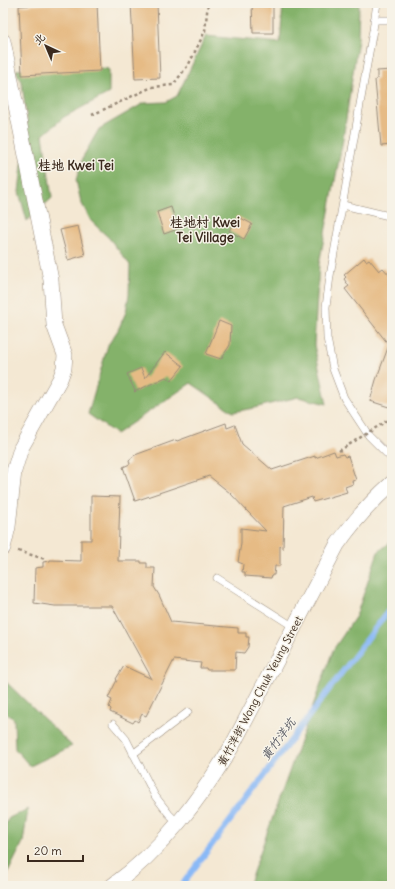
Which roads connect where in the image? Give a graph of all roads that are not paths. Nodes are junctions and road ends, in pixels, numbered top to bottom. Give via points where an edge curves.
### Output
1 (377, 3) edge
2 (374, 20) junction
3 (392, 20) edge
4 (3, 41) edge
5 (342, 205) junction
6 (391, 217) edge
7 (392, 459) edge
8 (392, 483) edge
9 (9, 549) edge
10 (217, 578) dead end
11 (294, 627) junction
12 (188, 712) dead end
13 (113, 724) dead end
14 (133, 754) junction
15 (178, 823) junction
16 (112, 886) edge

1 - 2 lane
2 - 3 lane
2 - 5 lane
4 - 9 street via 51,280 54,325 65,355 60,379 21,448 14,471 8,527
5 - 6 lane
5 - 7 lane via 327,299 327,338 333,369 344,398 369,436
8 - 11 street, 黃竹洋街 Wong Chuk Yeung Street via 366,507 337,545
10 - 11 lane
11 - 15 street, 黃竹洋街 Wong Chuk Yeung Street via 232,746 193,806
12 - 14 lane
13 - 14 lane
14 - 15 lane via 157,800
15 - 16 street, 黃竹洋街 Wong Chuk Yeung Street via 144,859

